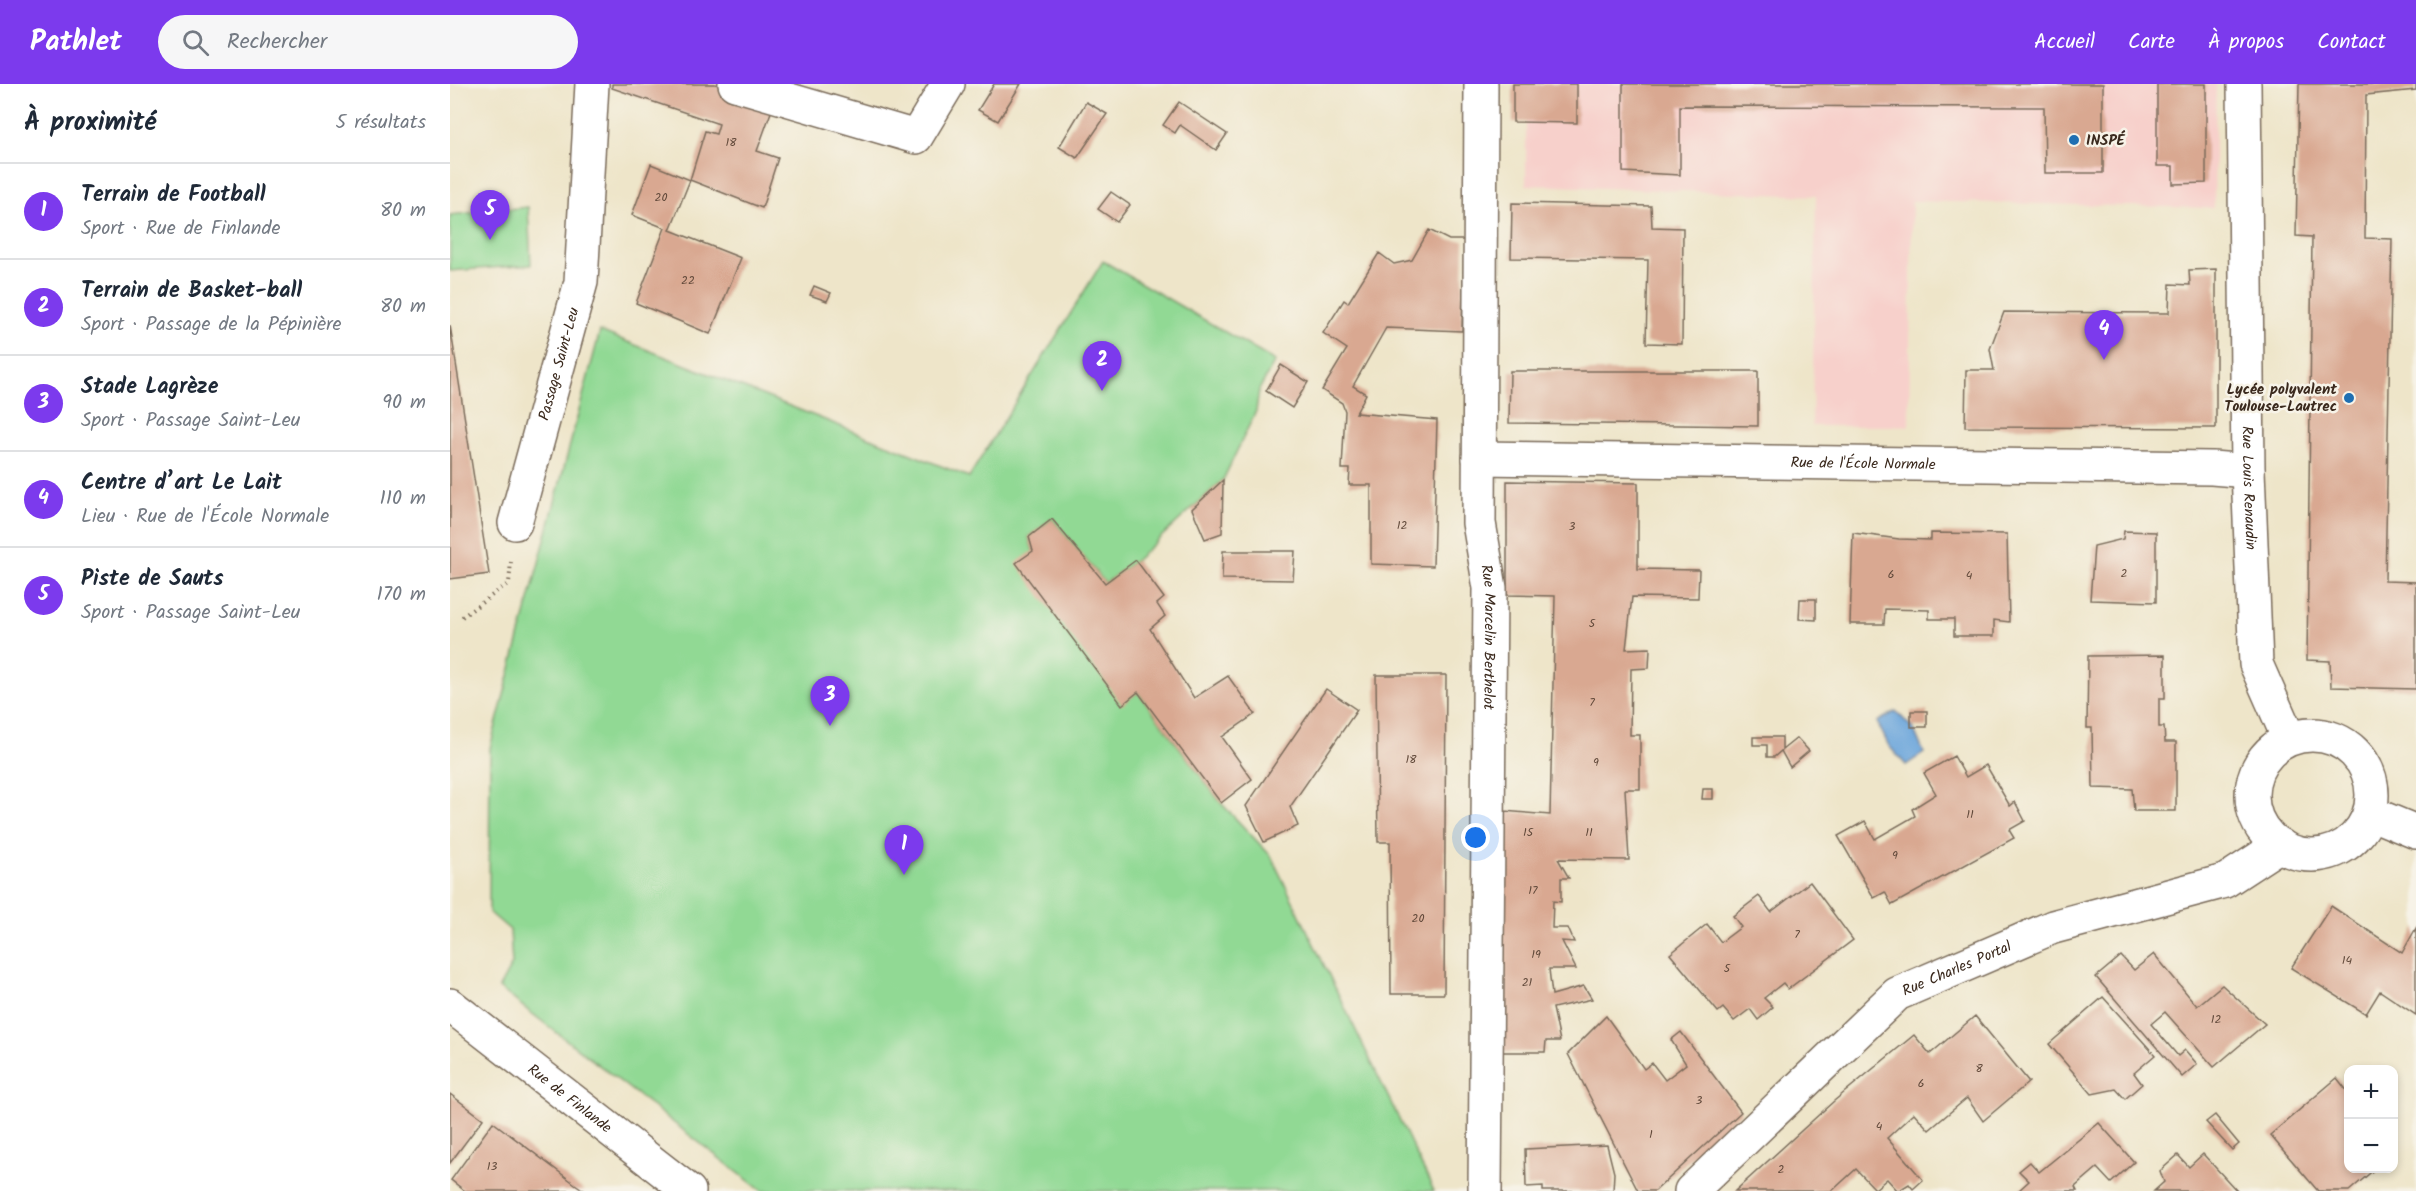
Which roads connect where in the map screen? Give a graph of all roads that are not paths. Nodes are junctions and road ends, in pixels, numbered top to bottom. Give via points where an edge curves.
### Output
1 (592, 84) edge
2 (735, 84) edge
3 (948, 84) edge
4 (1481, 84) edge
5 (2244, 84) edge
6 (1479, 458) junction
7 (2248, 471) junction
8 (515, 523) road end
9 (2289, 740) junction
10 (2370, 813) junction
11 (2416, 832) edge
12 (2280, 845) junction
13 (450, 1005) edge
14 (689, 1191) edge
15 (1485, 1191) edge
16 (1690, 1191) edge

1 - 8 street, Passage Saint-Leu via 581,282
2 - 3 street via 916,136
4 - 6 street, Rue Marcelin Berthelot
5 - 7 street, Rue Louis Renaudin
6 - 7 street, Rue de l'École Normale
6 - 15 street, Rue Marcelin Berthelot via 1479,523 1490,588
7 - 9 street, Rue Louis Renaudin via 2256,664
9 - 10 street via 2308,735 2327,737 2360,758 2371,785
9 - 12 street via 2261,764 2252,799 2265,833
10 - 11 street
10 - 12 street via 2349,843 2332,852 2314,856
12 - 16 street, Rue Charles Portal via 2225,881 2053,927 1896,994
13 - 14 street, Rue de Finlande

